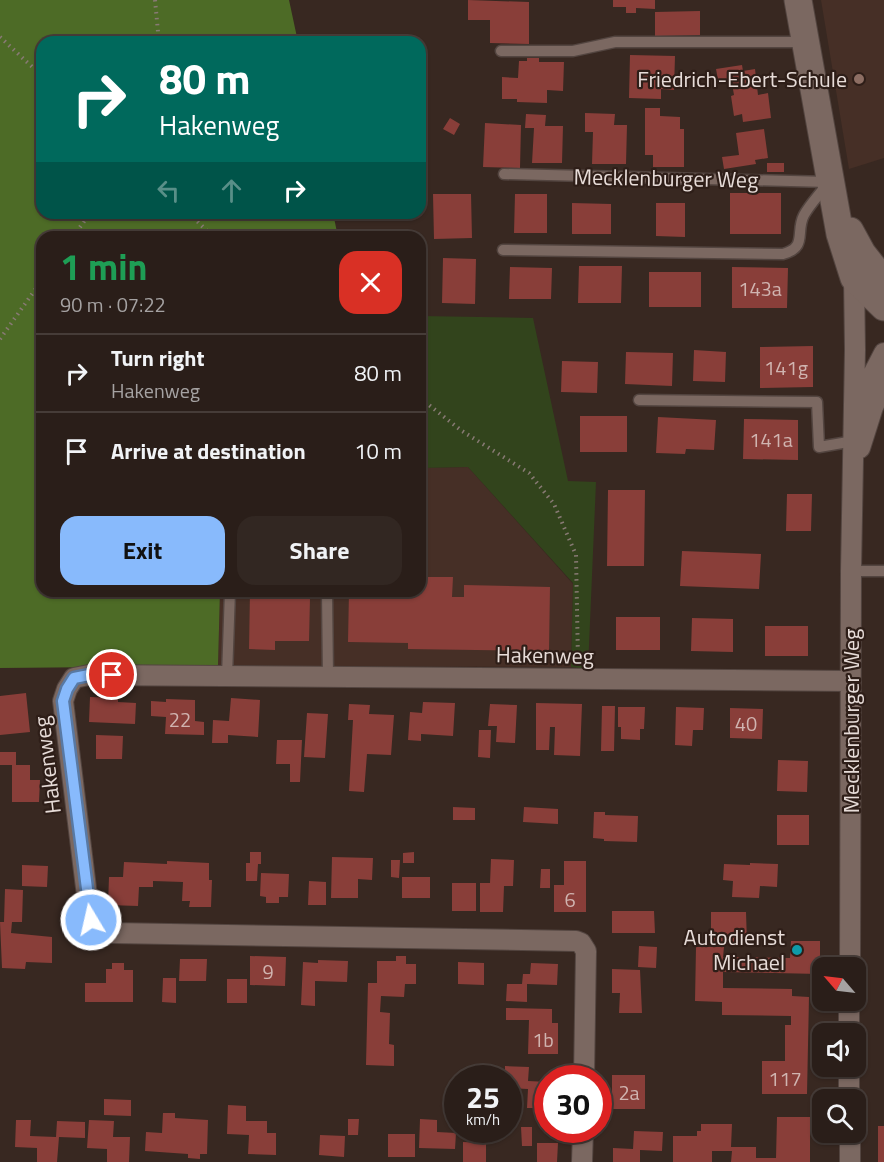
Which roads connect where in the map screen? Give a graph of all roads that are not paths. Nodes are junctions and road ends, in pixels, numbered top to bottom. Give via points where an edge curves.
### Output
1 (798, 0) edge
2 (805, 42) junction
3 (501, 51) dead end
4 (504, 174) dead end
5 (831, 188) junction
6 (503, 250) dead end
7 (854, 278) junction
8 (884, 281) edge
9 (884, 307) edge
10 (884, 353) edge
11 (884, 385) edge
12 (639, 400) dead end
13 (854, 411) junction
14 (884, 417) edge
15 (854, 441) junction
16 (854, 474) junction
17 (884, 571) edge
18 (851, 572) junction
19 (230, 597) edge
20 (327, 597) edge
21 (227, 676) junction
22 (328, 676) junction
23 (851, 681) junction
24 (850, 957) edge
25 (584, 1065) edge
26 (583, 1143) edge
27 (850, 1143) edge
28 (582, 1162) edge
29 (850, 1162) edge

1 - 2 street, Mecklenburger Weg
2 - 3 lane via 615,42 573,51
2 - 5 street, Mecklenburger Weg
4 - 5 lane, Mecklenburger Weg
5 - 6 lane via 804,215 797,246 783,254
5 - 7 street, Mecklenburger Weg
5 - 8 street, Mecklenburger Weg via 862,253
7 - 9 street
7 - 13 street, Mecklenburger Weg
10 - 13 street, Mecklenburger Weg
11 - 16 street, Mecklenburger Weg via 864,434
12 - 15 lane via 818,402 819,447
13 - 15 street, Mecklenburger Weg
14 - 16 street, Mecklenburger Weg
15 - 16 street, Mecklenburger Weg
16 - 18 street, Mecklenburger Weg
17 - 18 lane
18 - 23 street, Mecklenburger Weg
19 - 21 lane
20 - 22 lane
21 - 22 street, Hakenweg
21 - 25 street, Hakenweg via 89,675 74,678 67,689 63,701 88,901 91,920 98,930 576,941 586,951
22 - 23 street, Hakenweg
23 - 24 street, Mecklenburger Weg
26 - 28 street
27 - 29 street

